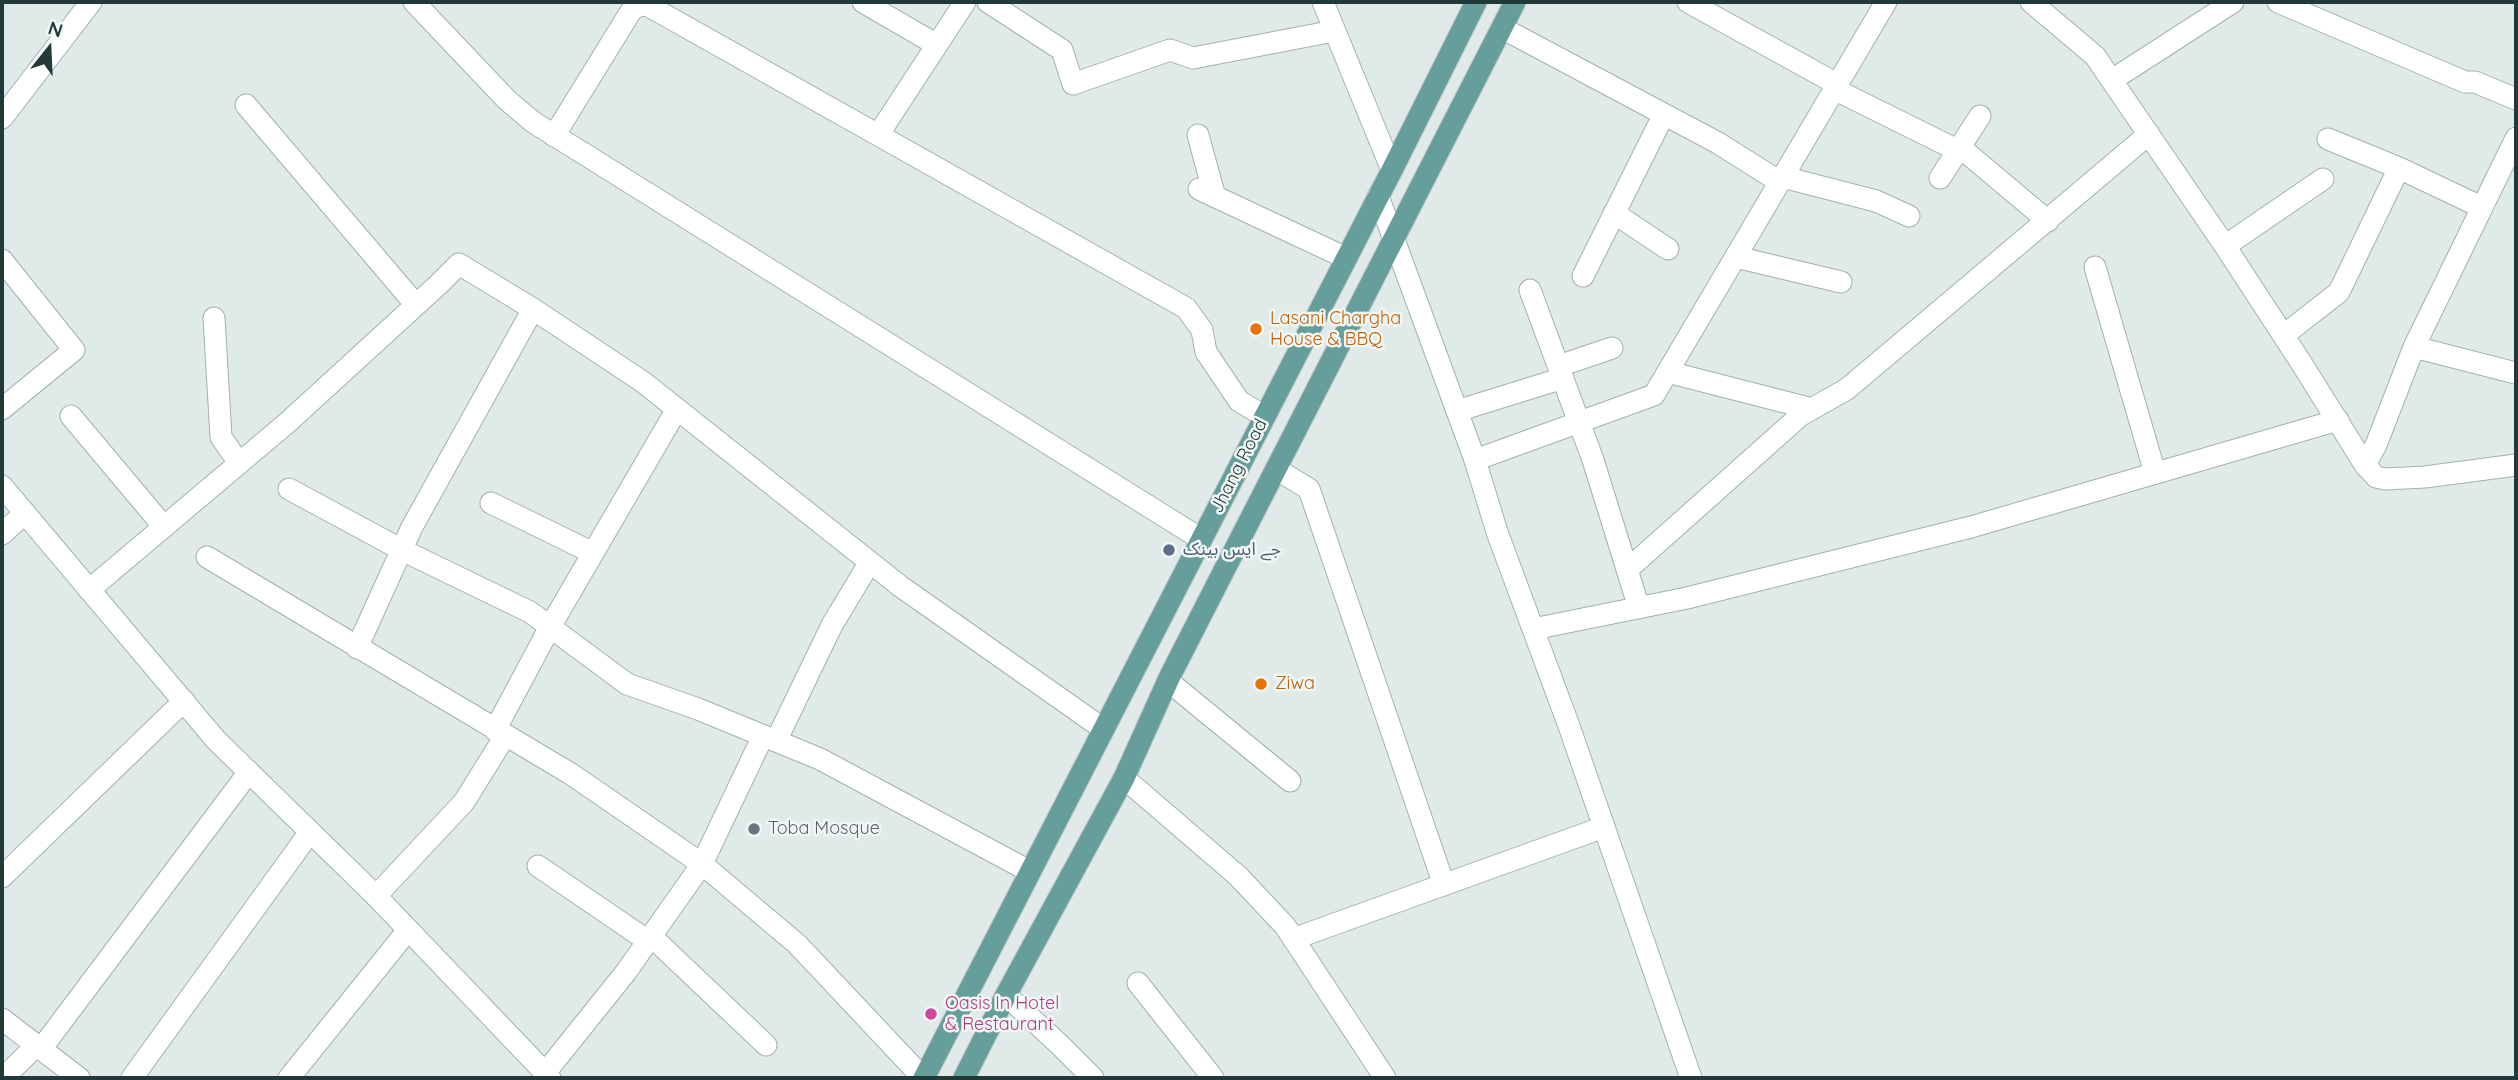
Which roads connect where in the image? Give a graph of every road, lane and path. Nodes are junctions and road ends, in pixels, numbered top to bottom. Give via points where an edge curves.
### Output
1 (91, 2) edge
2 (414, 2) edge
3 (863, 2) edge
4 (965, 2) edge
5 (988, 2) edge
6 (1323, 2) edge
7 (1476, 2) edge
8 (1515, 2) edge
9 (1688, 2) edge
10 (1886, 2) edge
11 (2031, 2) edge
12 (2233, 2) edge
13 (2277, 2) edge
14 (1502, 28) junction
15 (1334, 31) junction
16 (937, 45) junction
17 (2112, 80) junction
18 (1836, 86) junction
19 (2516, 99) edge
20 (246, 105) dead end
21 (1663, 116) junction
22 (1980, 116) dead end
23 (2, 118) edge
24 (2149, 134) junction
25 (878, 135) junction
26 (1198, 135) dead end
27 (554, 136) junction
28 (2516, 138) edge
29 (2328, 139) dead end
30 (1960, 150) junction
31 (2399, 168) junction
32 (1392, 170) junction
33 (1940, 178) dead end
34 (2323, 178) dead end
35 (1781, 180) junction
36 (1378, 196) junction
37 (2481, 208) junction
38 (1614, 213) junction
39 (1909, 216) dead end
40 (2048, 221) junction
41 (1394, 237) junction
42 (2225, 246) junction
43 (1668, 248) dead end
44 (1736, 257) junction
45 (1346, 258) junction
46 (2, 260) edge
47 (2095, 267) dead end
48 (1583, 276) dead end
49 (1841, 282) dead end
50 (1530, 290) dead end
51 (416, 305) junction
52 (533, 309) junction
53 (214, 318) dead end
54 (2284, 335) junction
55 (2414, 347) junction
56 (1612, 348) dead end
57 (1561, 372) junction
58 (1668, 372) junction
59 (2516, 373) edge
60 (2, 409) edge
61 (677, 409) junction
62 (1812, 409) junction
63 (1457, 411) junction
64 (71, 415) dead end
65 (1264, 416) junction
66 (2338, 420) junction
67 (1579, 422) junction
68 (1475, 460) junction
69 (239, 463) junction
70 (2365, 465) junction
71 (2516, 465) edge
72 (1276, 469) junction
73 (2155, 473) junction
74 (2, 486) edge
75 (289, 489) dead end
76 (491, 503) dead end
77 (25, 513) junction
78 (163, 527) junction
79 (2, 534) edge
80 (1201, 539) junction
81 (402, 550) junction
82 (593, 553) junction
83 (207, 557) dead end
84 (870, 562) junction
85 (1627, 570) junction
86 (89, 590) junction
87 (1639, 608) junction
88 (550, 627) junction
89 (1533, 629) junction
90 (357, 648) junction
91 (1168, 681) junction
92 (184, 701) junction
93 (1102, 729) junction
94 (500, 733) junction
95 (770, 738) junction
96 (249, 772) junction
97 (1124, 778) junction
98 (1290, 781) dead end
99 (1604, 827) junction
100 (310, 832) junction
101 (702, 864) junction
102 (538, 866) dead end
103 (1029, 871) junction
104 (2, 877) edge
105 (1444, 885) junction
106 (376, 896) junction
107 (408, 930) junction
108 (650, 939) junction
109 (1293, 939) junction
110 (1138, 983) dead end
111 (1006, 995) junction
112 (2, 1019) edge
113 (765, 1045) dead end
114 (38, 1047) junction
115 (548, 1076) edge
116 (3, 1078) edge
117 (79, 1078) edge
118 (132, 1078) edge
119 (289, 1078) edge
120 (923, 1078) edge
121 (964, 1078) edge
122 (1093, 1078) edge
123 (1213, 1078) edge
124 (1385, 1078) edge
125 (1691, 1078) edge

1 - 23 street
2 - 27 street via 507,100
3 - 16 street
4 - 16 street
5 - 15 street via 1062,50 1073,84 1170,50 1193,58
6 - 15 street
7 - 32 main road, Jhang Road
8 - 14 main road, Jhang Road
9 - 18 street
10 - 18 street
11 - 17 street via 2095,56
12 - 17 street
13 - 19 street
14 - 21 street
14 - 41 main road, Jhang Road
15 - 32 street
16 - 25 street
17 - 24 street
18 - 30 street
18 - 35 street
20 - 51 street
21 - 35 street
21 - 38 street
22 - 30 street
24 - 40 street
24 - 42 street
25 - 27 street via 647,5 631,11
25 - 65 street via 1186,308 1202,330 1206,352 1239,401
26 - 45 street via 1207,193
27 - 80 street
28 - 37 street
29 - 31 street
30 - 33 street
30 - 40 street
31 - 37 street
31 - 54 street via 2339,292
32 - 36 main road, Jhang Road
34 - 42 street
35 - 39 street via 1876,201
35 - 44 street
36 - 41 street
36 - 45 main road, Jhang Road
37 - 55 street
38 - 43 street
38 - 48 street
40 - 62 street via 1847,388
41 - 63 street
41 - 72 main road, Jhang Road
42 - 54 street
44 - 49 street
44 - 58 street
45 - 65 main road, Jhang Road
46 - 60 street via 74,350
47 - 73 street
50 - 57 street
51 - 52 street via 459,264
51 - 69 street
52 - 61 street
52 - 81 street
53 - 69 street via 221,437
54 - 66 street
55 - 59 street
55 - 70 street
56 - 57 street
57 - 63 street
57 - 67 street
58 - 62 street
58 - 67 street via 1654,395
61 - 82 street
61 - 84 street
62 - 85 street
63 - 68 street
64 - 78 street
65 - 80 main road, Jhang Road
66 - 70 street
66 - 73 street
67 - 68 street
67 - 85 street
68 - 89 street
69 - 78 street
70 - 71 street via 2385,480
72 - 91 main road, Jhang Road
72 - 105 street via 1309,489
73 - 87 street via 1971,527
74 - 77 street
75 - 81 street
76 - 82 street
77 - 79 street
77 - 86 street
78 - 86 street
80 - 93 main road, Jhang Road
81 - 88 street via 530,612
81 - 90 street
82 - 88 street
83 - 90 street
84 - 93 street
84 - 95 street
85 - 87 street
86 - 92 street
87 - 89 street
88 - 94 street
88 - 95 street via 627,684
89 - 99 street
90 - 94 street
91 - 97 main road, Jhang Road
91 - 98 street
92 - 96 street
92 - 104 street
93 - 103 main road, Jhang Road
94 - 101 street
94 - 106 street via 464,802
95 - 101 street
95 - 103 street
96 - 100 street
96 - 114 street
97 - 109 street via 1238,876
97 - 111 main road, Jhang Road
99 - 105 street
99 - 125 street
100 - 106 street
100 - 118 street
101 - 108 street
101 - 120 street via 797,944
102 - 108 street
103 - 120 main road, Jhang Road
105 - 109 street
106 - 107 street
107 - 115 street
107 - 119 street
108 - 113 street
108 - 115 street
109 - 124 street
110 - 123 street
111 - 121 main road, Jhang Road
111 - 122 street
112 - 114 street
114 - 116 street
114 - 117 street

